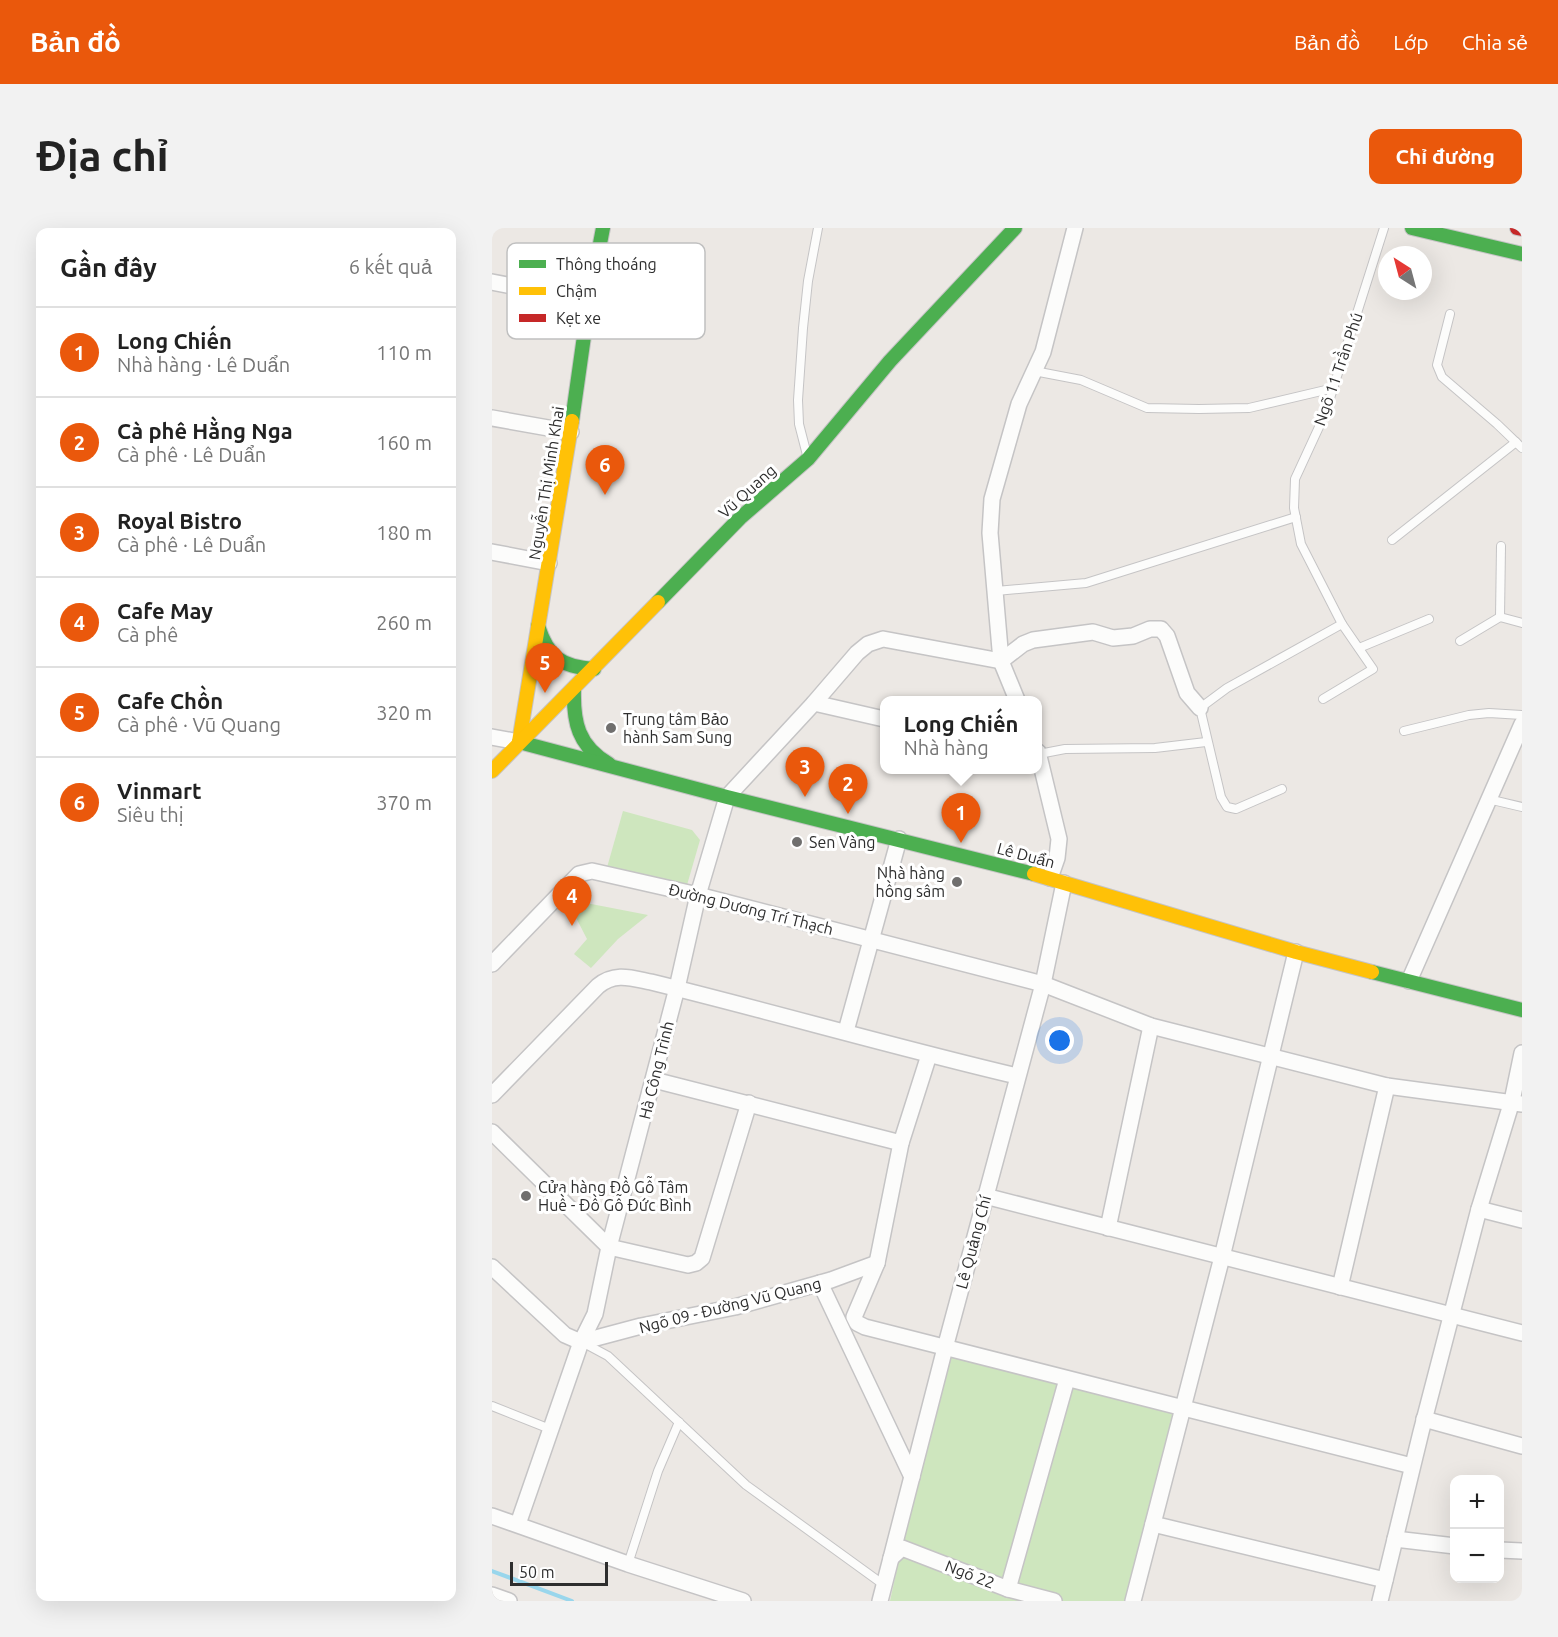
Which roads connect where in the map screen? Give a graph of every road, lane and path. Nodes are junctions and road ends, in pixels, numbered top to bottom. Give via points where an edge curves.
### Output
1 (603, 228) edge
2 (818, 228) edge
3 (1015, 228) edge
4 (1075, 228) edge
5 (1384, 228) edge
6 (1412, 228) edge
7 (1517, 228) edge
8 (1522, 229) edge
9 (600, 243) edge
10 (1522, 254) edge
11 (492, 282) edge
12 (507, 285) edge
13 (1450, 314) dead end
14 (584, 339) edge
15 (1034, 371) junction
16 (1334, 388) junction
17 (492, 418) edge
18 (571, 432) junction
19 (1519, 445) edge
20 (808, 459) junction
21 (1296, 517) junction
22 (1392, 540) dead end
23 (1501, 546) dead end
24 (492, 552) edge
25 (549, 563) junction
26 (996, 591) junction
27 (1500, 617) junction
28 (1429, 619) dead end
29 (1522, 623) edge
30 (1342, 624) junction
31 (538, 626) junction
32 (1460, 641) dead end
33 (1359, 648) junction
34 (1001, 661) junction
35 (594, 669) junction
36 (574, 689) junction
37 (1015, 696) edge
38 (1323, 699) dead end
39 (814, 703) junction
40 (1200, 708) junction
41 (1522, 715) edge
42 (880, 718) edge
43 (1522, 724) edge
44 (1404, 731) dead end
45 (492, 737) edge
46 (519, 742) junction
47 (1206, 742) junction
48 (1042, 752) edge
49 (1042, 769) edge
50 (492, 771) edge
51 (624, 771) junction
52 (1282, 789) dead end
53 (727, 797) junction
54 (1488, 799) junction
55 (1522, 807) edge
56 (899, 839) junction
57 (1057, 881) junction
58 (698, 895) junction
59 (872, 940) junction
60 (1296, 952) junction
61 (492, 963) edge
62 (1409, 981) junction
63 (1043, 984) junction
64 (677, 988) junction
65 (1522, 1010) edge
66 (1151, 1026) junction
67 (846, 1031) junction
68 (1522, 1053) edge
69 (929, 1055) junction
70 (1270, 1056) junction
71 (1017, 1076) junction
72 (654, 1080) junction
73 (1387, 1086) junction
74 (492, 1095) edge
75 (749, 1103) junction
76 (1517, 1103) edge
77 (492, 1132) edge
78 (902, 1143) junction
79 (985, 1196) junction
80 (1479, 1209) junction
81 (1522, 1220) edge
82 (1108, 1227) junction
83 (609, 1247) junction
84 (1222, 1257) junction
85 (877, 1263) junction
86 (492, 1267) edge
87 (820, 1283) junction
88 (1340, 1287) junction
89 (1451, 1316) junction
90 (1522, 1333) edge
91 (581, 1342) junction
92 (945, 1348) junction
93 (1067, 1379) junction
94 (492, 1406) edge
95 (1182, 1408) junction
96 (1424, 1419) junction
97 (678, 1422) junction
98 (550, 1429) junction
99 (1522, 1446) edge
100 (1412, 1466) junction
101 (912, 1477) junction
102 (492, 1516) edge
103 (518, 1524) junction
104 (1153, 1524) junction
105 (1395, 1539) junction
106 (1450, 1545) edge
107 (1504, 1550) edge
108 (1522, 1551) edge
109 (891, 1558) junction
110 (628, 1564) junction
111 (1385, 1580) junction
112 (884, 1585) junction
113 (1008, 1589) junction
114 (492, 1594) edge
115 (509, 1601) edge
116 (743, 1601) edge
117 (880, 1601) edge
118 (1054, 1601) edge
119 (1133, 1601) edge
120 (1380, 1601) edge

1 - 9 main road, Nguyễn Thị Minh Khai
2 - 20 lane via 804,316 798,400 799,424
3 - 20 main road, Vũ Quang
4 - 15 street via 1043,352
5 - 16 lane, Ngõ 11 Trần Phú
6 - 10 main road
7 - 8 main road
11 - 12 street
13 - 19 lane via 1438,371
14 - 18 main road, Nguyễn Thị Minh Khai
15 - 16 lane via 1081,380 1147,408 1249,408
15 - 26 street via 1019,404 992,499 990,533
16 - 21 lane, Ngõ 11 Trần Phú via 1295,479
17 - 18 street
18 - 25 main road, Nguyễn Thị Minh Khai
19 - 22 lane
20 - 35 main road, Vũ Quang via 740,518
21 - 26 lane via 1086,583
21 - 30 lane, Ngõ 11 Trần Phú via 1301,544
23 - 27 lane
24 - 25 street
25 - 31 main road, Nguyễn Thị Minh Khai
26 - 34 street
27 - 29 lane
27 - 32 lane
28 - 33 lane
30 - 33 lane, Ngõ 11 Trần Phú
30 - 40 lane via 1227,688
31 - 35 main road via 550,654 563,664
31 - 46 main road, Nguyễn Thị Minh Khai
33 - 38 lane, Ngõ 11 Trần Phú via 1373,669
34 - 37 street
34 - 39 street via 883,639 857,653
34 - 40 street via 1033,640 1093,632 1113,638 1161,629 1187,693
35 - 36 main road, Vũ Quang
36 - 46 main road, Vũ Quang
36 - 51 main road via 574,715 583,740 600,759
39 - 42 street
39 - 53 street
40 - 47 lane
41 - 44 lane via 1489,713
43 - 54 street
45 - 46 street
46 - 50 main road, Vũ Quang
46 - 51 main road, Lê Duẩn
47 - 48 lane
47 - 52 lane via 1227,807 1236,809
49 - 57 street, Lê Quảng Chí via 1059,839
51 - 53 main road, Lê Duẩn
53 - 56 main road, Lê Duẩn
53 - 58 street, Hà Công Trình
54 - 55 lane
54 - 62 street
56 - 57 main road, Lê Duẩn
56 - 59 street
57 - 60 main road, Lê Duẩn
57 - 63 street, Lê Quảng Chí
58 - 59 street, Đường Dương Trí Thạch
58 - 61 street, Đường Dương Trí Thạch via 585,872
58 - 64 street, Hà Công Trình
59 - 63 street, Đường Dương Trí Thạch
59 - 67 street
60 - 62 main road, Lê Duẩn
60 - 70 street
62 - 65 main road, Lê Duẩn
63 - 66 street, Đường Dương Trí Thạch
63 - 71 street, Lê Quảng Chí
64 - 67 street
64 - 72 street, Hà Công Trình
64 - 74 street via 626,976 606,980
66 - 70 street, Đường Dương Trí Thạch
66 - 82 street
67 - 69 street
68 - 76 street
69 - 71 street
69 - 78 street
70 - 73 street, Đường Dương Trí Thạch
70 - 84 street
71 - 79 street, Lê Quảng Chí
72 - 75 street
72 - 83 street, Hà Công Trình
73 - 76 street, Đường Dương Trí Thạch
73 - 88 street
75 - 78 street
75 - 83 street via 702,1258 688,1265
76 - 80 street
77 - 83 street
78 - 85 street
79 - 82 street
79 - 92 street, Lê Quảng Chí
80 - 81 street
80 - 89 street
82 - 84 street
83 - 91 street, Hà Công Trình via 595,1314
84 - 88 street
84 - 95 street
85 - 87 street, Ngõ 09 - Đường Vũ Quang
85 - 92 street via 854,1317 857,1323
86 - 91 street via 564,1335
87 - 91 street, Ngõ 09 - Đường Vũ Quang
87 - 101 street
88 - 89 street
89 - 90 street
89 - 96 street
91 - 97 lane via 608,1356
91 - 98 street, Hà Công Trình
92 - 93 street
92 - 101 street, Lê Quảng Chí
93 - 95 street
93 - 113 street
94 - 98 lane
95 - 100 street
95 - 104 street
96 - 99 street
96 - 100 street
97 - 110 lane
97 - 112 lane via 746,1485
98 - 103 street, Hà Công Trình
100 - 105 street
101 - 109 street, Lê Quảng Chí
102 - 103 street
103 - 110 street
104 - 111 street
104 - 119 street
105 - 106 street
105 - 111 street
107 - 108 street
109 - 112 street, Lê Quảng Chí
109 - 113 street, Ngõ 22 via 902,1548
110 - 116 street
111 - 120 street
112 - 117 street, Lê Quảng Chí
113 - 118 street, Ngõ 22
114 - 115 street

